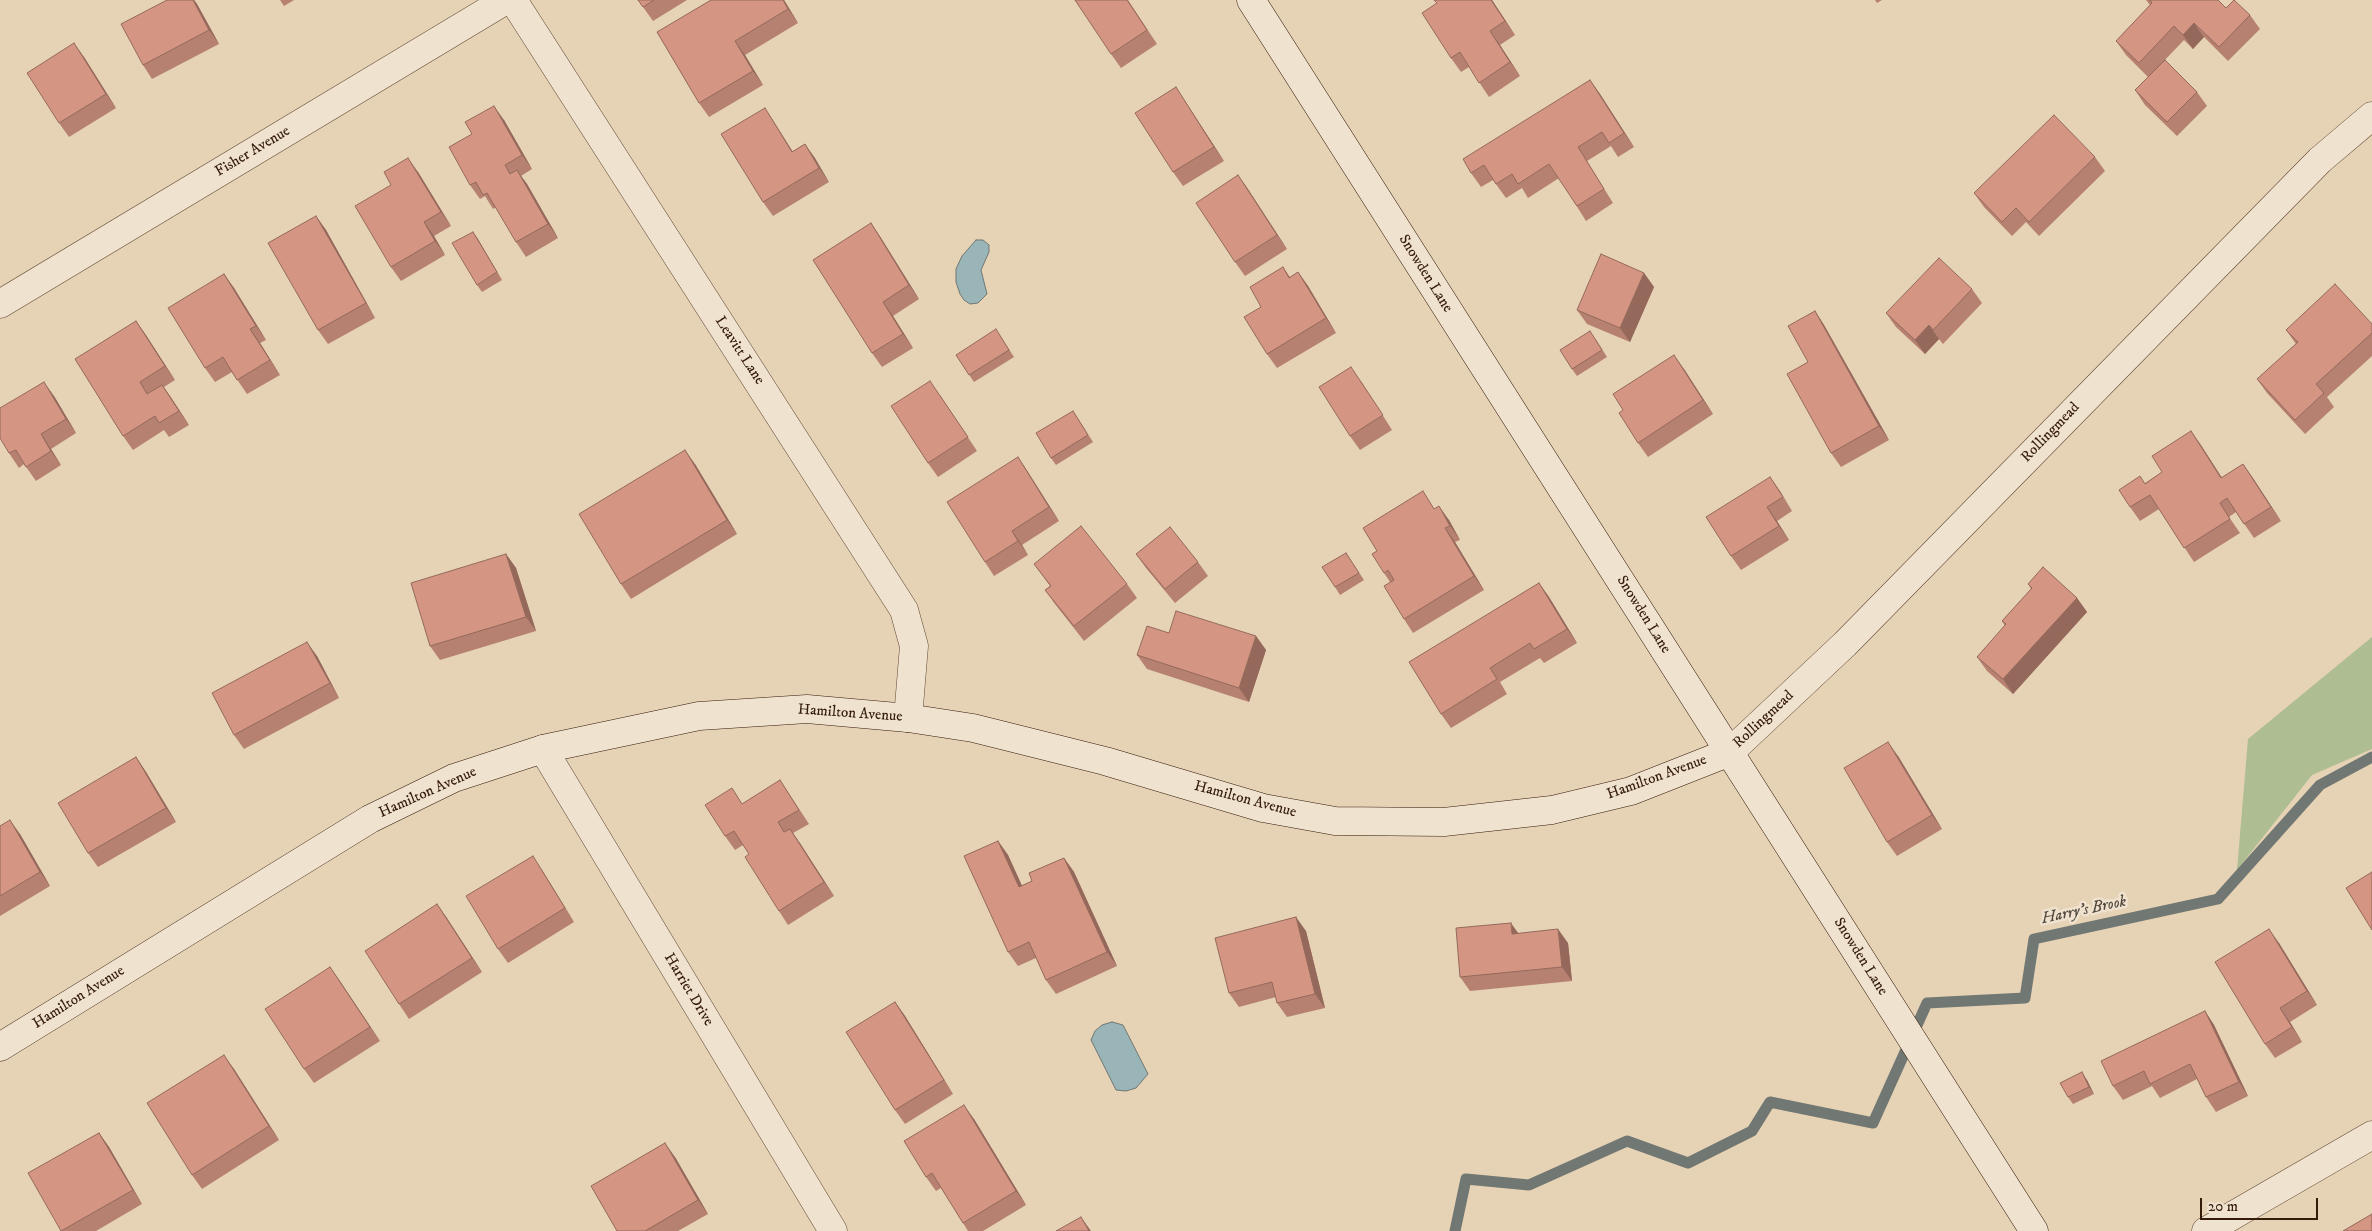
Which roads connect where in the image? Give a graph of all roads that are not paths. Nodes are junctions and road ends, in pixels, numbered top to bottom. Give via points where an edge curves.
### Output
1 (506, 0) edge
2 (513, 0) edge
3 (1251, 0) edge
4 (2372, 116) edge
5 (0, 304) edge
6 (908, 718) junction
7 (543, 749) junction
8 (1730, 752) junction
9 (0, 1047) edge
10 (2372, 1134) edge
11 (834, 1231) edge
12 (2034, 1231) edge
13 (2206, 1231) edge

1 - 5 street, Fisher Avenue
2 - 6 street, Leavitt Lane via 904,610 914,646
3 - 8 street, Snowden Lane
4 - 8 street, Rollingmead via 2320,160 1845,644
6 - 7 street, Hamilton Avenue via 806,709 699,716
6 - 8 street, Hamilton Avenue via 973,728 1105,761 1263,808 1335,821 1444,822 1552,810 1630,791
7 - 9 street, Hamilton Avenue via 454,778 370,819
7 - 11 street, Harriet Drive
8 - 12 street, Snowden Lane
10 - 13 street

